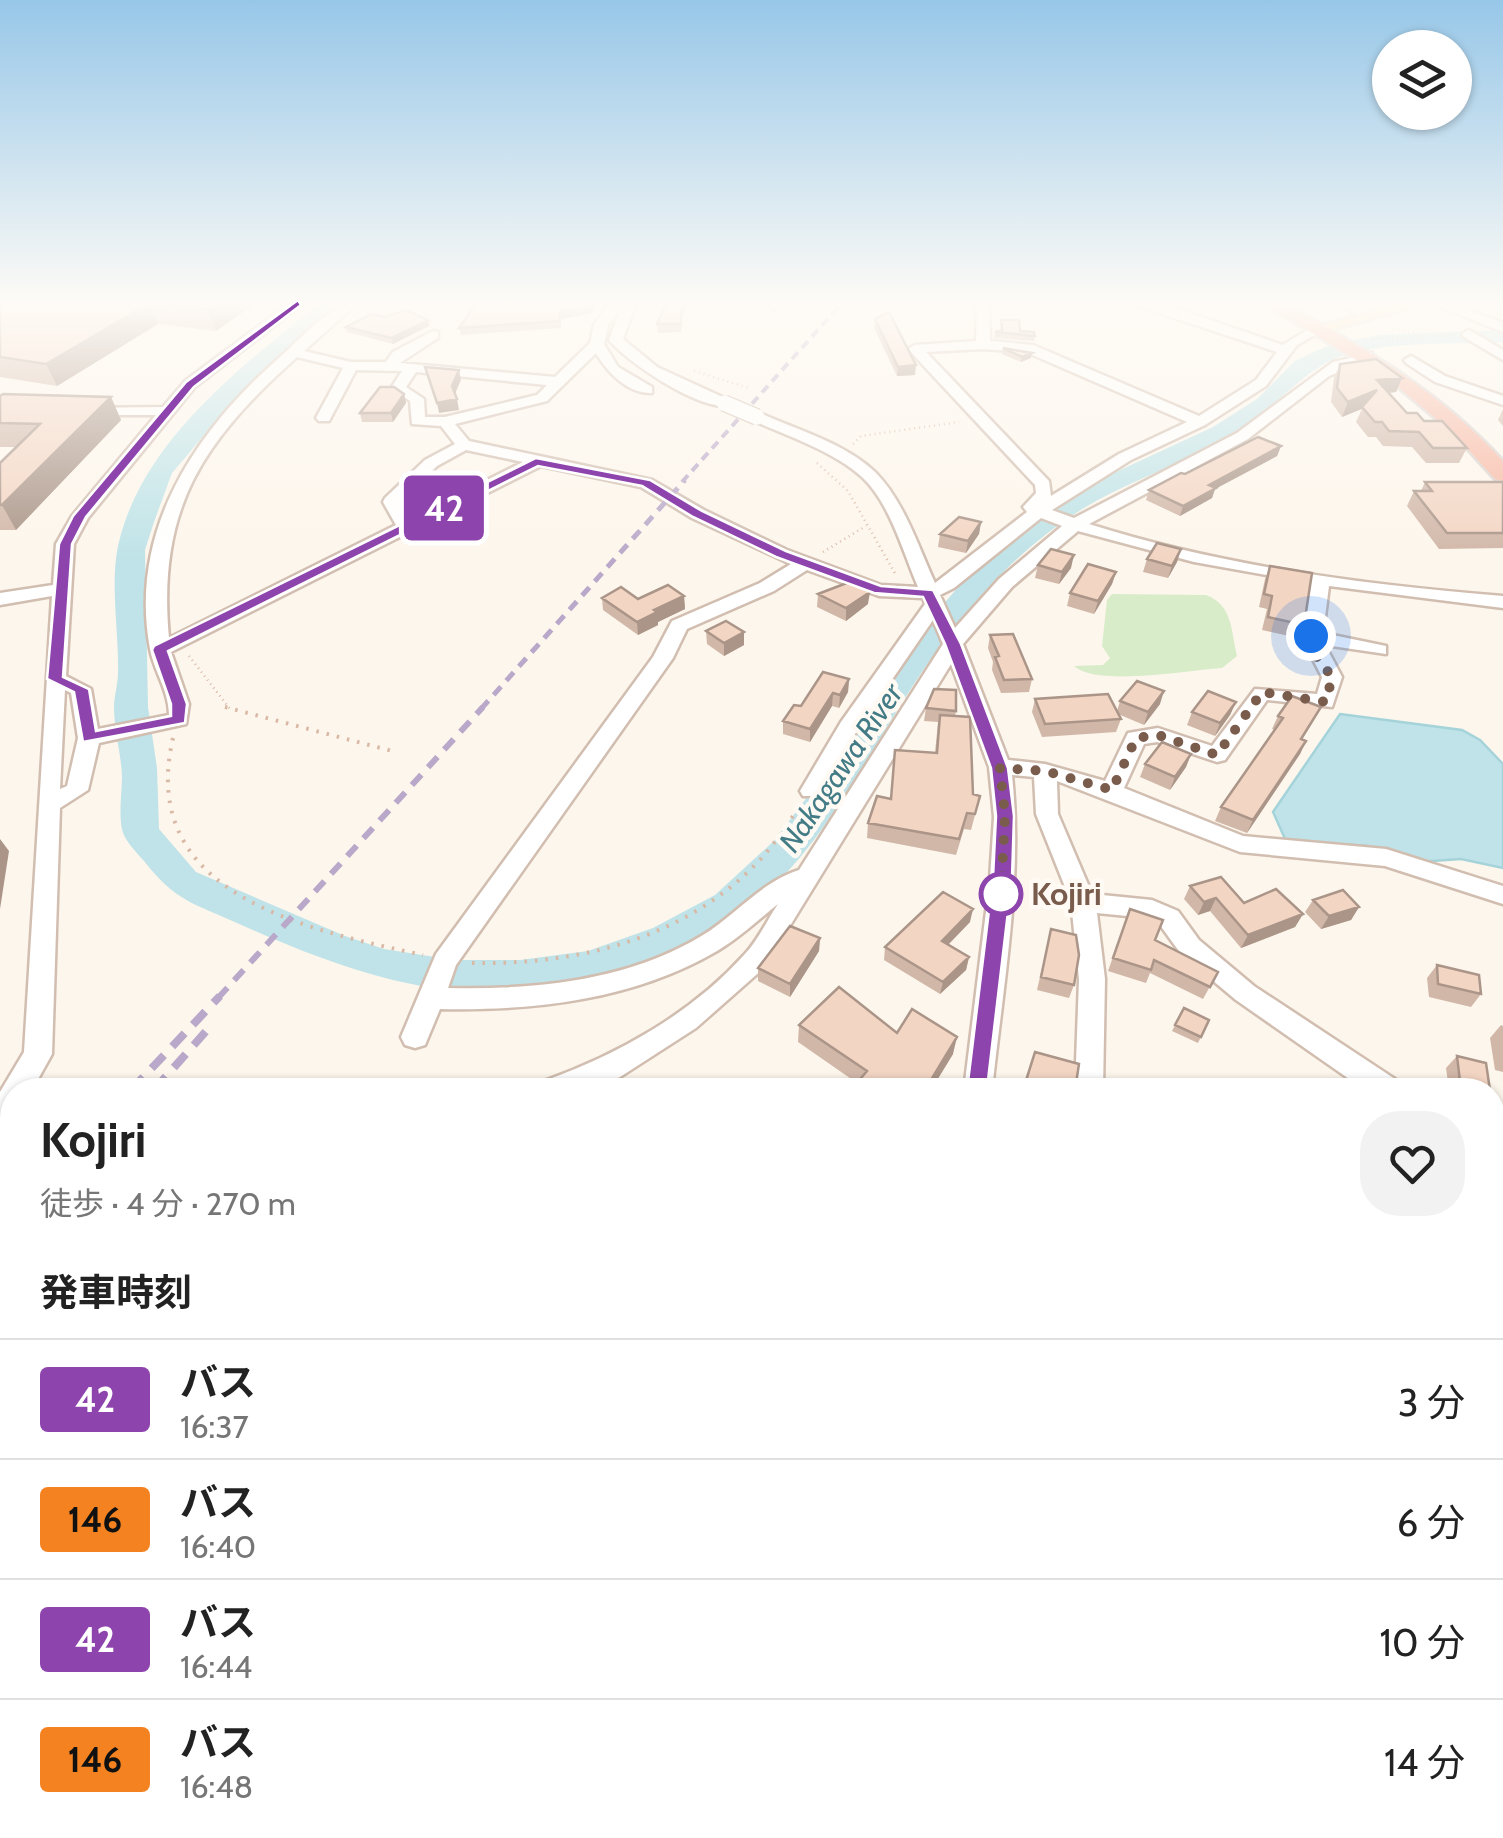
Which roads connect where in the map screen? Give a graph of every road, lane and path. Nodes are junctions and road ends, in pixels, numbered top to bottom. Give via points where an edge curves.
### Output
1 (186, 389) edge
2 (254, 389) edge
3 (339, 389) edge
4 (399, 389) edge
5 (551, 389) edge
6 (692, 389) edge
7 (952, 389) edge
8 (1123, 389) edge
9 (1253, 389) edge
10 (1307, 389) edge
11 (1415, 389) edge
12 (1437, 389) edge
13 (1466, 389) edge
14 (1503, 401) edge
15 (60, 410) edge
16 (166, 411) junction
17 (324, 418) dead end
18 (979, 419) junction
19 (445, 422) junction
20 (1200, 422) junction
21 (853, 444) dead end
22 (464, 445) junction
23 (1503, 451) edge
24 (820, 458) dead end
25 (536, 462) junction
26 (1503, 474) edge
27 (1042, 513) junction
28 (868, 525) junction
29 (1071, 525) junction
30 (406, 527) junction
31 (806, 562) junction
32 (1320, 579) junction
33 (63, 589) junction
34 (880, 590) junction
35 (0, 599) edge
36 (931, 599) junction
37 (1503, 602) edge
38 (1311, 636) junction
39 (183, 638) junction
40 (953, 644) junction
41 (160, 650) junction
42 (1379, 650) dead end
43 (55, 679) junction
44 (168, 722) junction
45 (94, 737) junction
46 (392, 751) dead end
47 (1000, 768) junction
48 (1045, 771) junction
49 (1112, 790) junction
50 (811, 791) joint
51 (49, 804) junction
52 (806, 879) junction
53 (1503, 895) edge
54 (1083, 902) junction
55 (439, 979) junction
56 (415, 1037) dead end
57 (24, 1078) edge
58 (593, 1078) edge
59 (979, 1078) edge
60 (1090, 1078) edge
61 (1370, 1078) edge

1 - 16 street
2 - 41 street via 191,464 162,525 152,606
3 - 17 street
4 - 19 street via 417,399 417,421
5 - 19 street via 542,398
6 - 36 street, bridge via 823,446 867,474 887,498
7 - 18 street
8 - 20 street
9 - 20 street
10 - 29 street via 1237,440
11 - 26 highway
12 - 23 highway
13 - 14 street
15 - 16 street
16 - 33 street via 80,516 66,544
18 - 21 path via 861,436
18 - 27 street via 1043,484 1044,494 1030,507
19 - 22 street
20 - 27 street via 1125,457
22 - 25 street
22 - 30 street via 431,463 391,502
24 - 28 path via 814,461 853,493
25 - 30 street
25 - 31 street via 646,482 698,514
27 - 29 street
27 - 36 street
28 - 31 path
28 - 34 path via 896,575
29 - 32 street via 1181,555
29 - 40 street via 989,598
30 - 39 street
31 - 34 street
31 - 55 street via 678,625 663,658
32 - 37 street via 1414,596
32 - 38 street
33 - 35 street
33 - 43 street
34 - 36 street
36 - 40 street
36 - 50 street
38 - 42 street
38 - 49 street via 1313,652 1332,677 1326,702 1262,692 1217,755 1158,735 1136,738
39 - 41 street
39 - 46 path via 189,658 226,708
40 - 47 street
40 - 52 street
41 - 44 street via 179,704
43 - 45 street via 82,689
43 - 51 street
44 - 45 street
44 - 55 path via 170,815 226,890
45 - 51 street via 77,790
47 - 48 street
47 - 59 street via 1002,878
48 - 49 street
48 - 54 street via 1047,814
49 - 53 street via 1240,844 1386,858
50 - 55 path via 756,865 662,928 575,955 484,964
51 - 57 street via 38,1054
52 - 55 street via 705,946 614,982 530,998
52 - 58 street via 755,961 716,998
54 - 60 street via 1092,978
54 - 61 street via 1152,908 1169,918 1245,994
55 - 56 street

